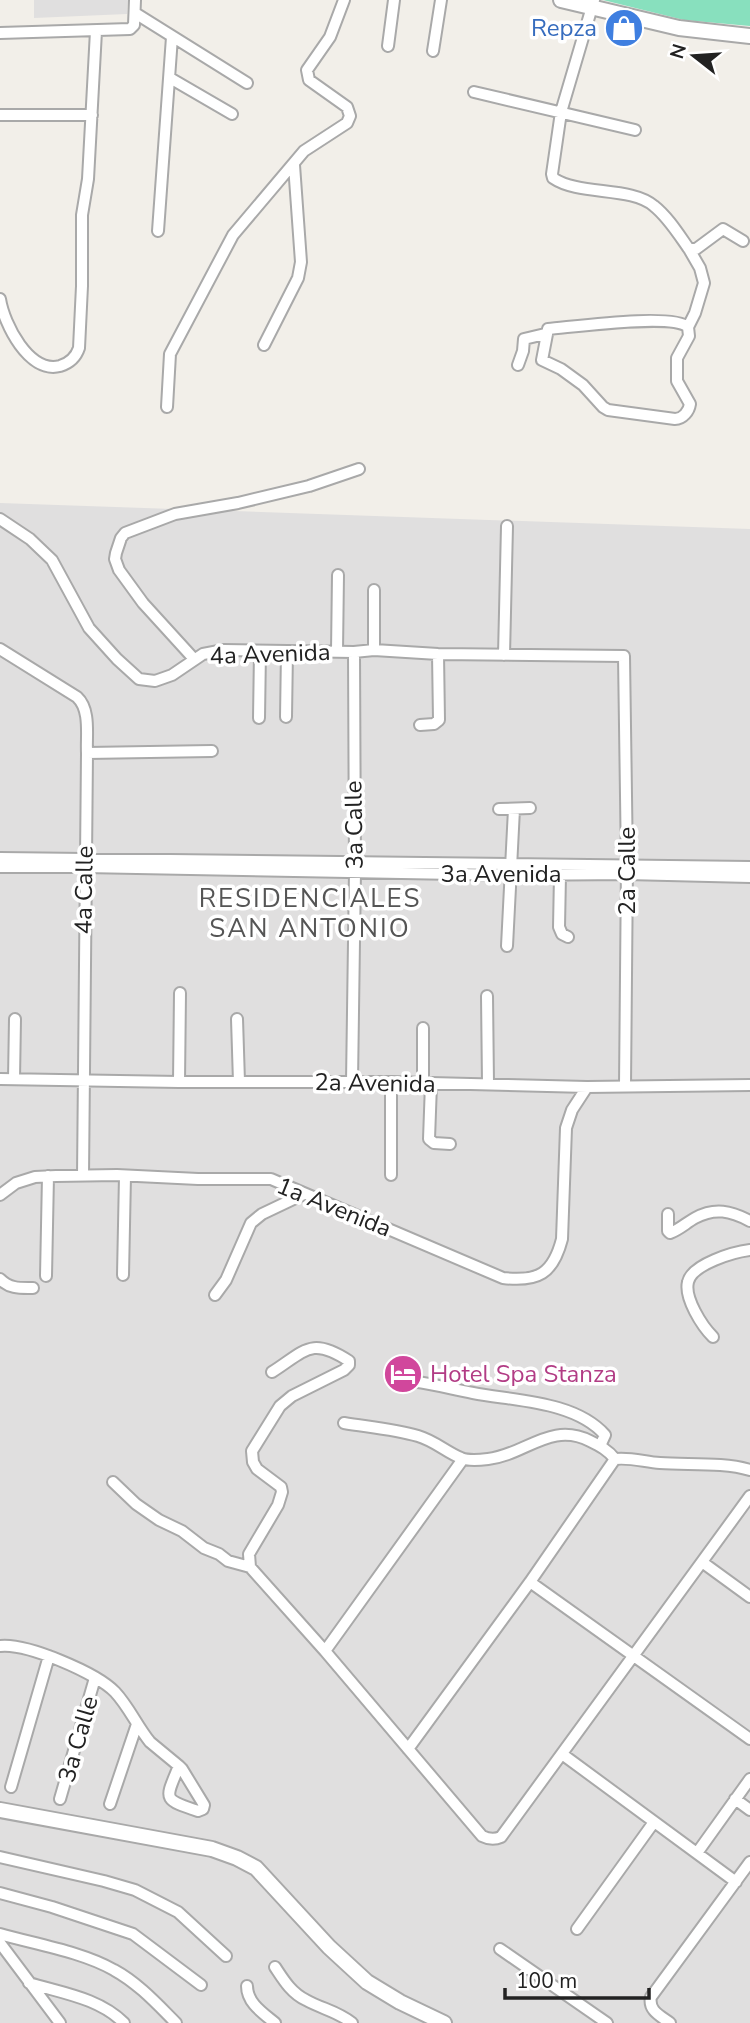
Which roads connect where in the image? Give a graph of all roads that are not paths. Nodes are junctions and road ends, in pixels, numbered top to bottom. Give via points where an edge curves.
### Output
1 (135, 0) edge
2 (345, 0) edge
3 (394, 0) edge
4 (441, 0) edge
5 (561, 0) edge
6 (593, 4) edge
7 (135, 13) junction
8 (96, 31) junction
9 (0, 33) edge
10 (750, 36) edge
11 (172, 37) junction
12 (388, 46) dead end
13 (433, 51) dead end
14 (170, 78) junction
15 (247, 83) dead end
16 (474, 92) dead end
17 (561, 112) junction
18 (232, 114) dead end
19 (0, 115) edge
20 (92, 115) junction
21 (635, 130) dead end
22 (294, 165) junction
23 (158, 231) dead end
24 (743, 240) dead end
25 (689, 249) junction
26 (0, 299) edge
27 (688, 327) junction
28 (545, 334) junction
29 (264, 345) dead end
30 (518, 365) dead end
31 (167, 407) dead end
32 (359, 469) dead end
33 (0, 519) edge
34 (507, 526) dead end
35 (338, 575) dead end
36 (374, 590) dead end
37 (0, 649) edge
38 (374, 650) junction
39 (260, 651) junction
40 (287, 651) junction
41 (337, 652) junction
42 (354, 652) junction
43 (438, 653) junction
44 (504, 654) junction
45 (624, 656) joint
46 (194, 659) junction
47 (286, 717) dead end
48 (259, 718) dead end
49 (420, 725) dead end
50 (212, 751) dead end
51 (87, 753) junction
52 (530, 808) dead end
53 (514, 809) junction
54 (499, 810) dead end
55 (0, 858) edge
56 (84, 863) junction
57 (511, 863) junction
58 (0, 867) edge
59 (354, 867) junction
60 (750, 867) edge
61 (440, 869) junction
62 (561, 869) junction
63 (627, 870) junction
64 (509, 875) junction
65 (750, 877) edge
66 (569, 937) dead end
67 (507, 946) dead end
68 (180, 993) dead end
69 (487, 996) dead end
70 (15, 1019) dead end
71 (237, 1019) dead end
72 (423, 1028) dead end
73 (0, 1079) edge
74 (14, 1079) junction
75 (83, 1080) junction
76 (179, 1082) junction
77 (239, 1082) junction
78 (352, 1082) junction
79 (391, 1082) junction
80 (427, 1083) junction
81 (488, 1083) junction
82 (750, 1085) edge
83 (625, 1086) junction
84 (587, 1087) junction
85 (450, 1143) dead end
86 (391, 1175) dead end
87 (47, 1176) junction
88 (82, 1176) junction
89 (125, 1176) junction
90 (303, 1194) junction
91 (0, 1195) edge
92 (668, 1214) dead end
93 (750, 1221) edge
94 (750, 1250) edge
95 (123, 1275) dead end
96 (46, 1276) dead end
97 (0, 1279) edge
98 (33, 1288) dead end
99 (215, 1296) dead end
100 (713, 1337) dead end
101 (271, 1372) dead end
102 (392, 1380) dead end
103 (344, 1423) dead end
104 (600, 1446) junction
105 (615, 1459) junction
106 (463, 1460) junction
107 (750, 1470) edge
108 (113, 1482) dead end
109 (750, 1496) edge
110 (702, 1563) junction
111 (250, 1567) junction
112 (530, 1582) junction
113 (750, 1597) edge
114 (0, 1647) edge
115 (325, 1651) junction
116 (49, 1656) junction
117 (633, 1656) junction
118 (95, 1678) junction
119 (137, 1724) junction
120 (750, 1739) edge
121 (408, 1749) junction
122 (562, 1754) junction
123 (179, 1766) dead end
124 (750, 1779) edge
125 (11, 1787) dead end
126 (60, 1799) dead end
127 (736, 1799) junction
128 (110, 1804) dead end
129 (0, 1810) edge
130 (750, 1810) edge
131 (654, 1822) junction
132 (696, 1853) junction
133 (0, 1857) edge
134 (750, 1862) edge
135 (736, 1882) junction
136 (0, 1893) edge
137 (578, 1929) dead end
138 (0, 1934) edge
139 (0, 1943) edge
140 (499, 1949) dead end
141 (226, 1956) dead end
142 (275, 1967) dead end
143 (29, 1983) junction
144 (201, 1985) dead end
145 (247, 1986) dead end
146 (60, 2023) edge
147 (124, 2023) edge
148 (176, 2023) edge
149 (275, 2023) edge
150 (352, 2023) edge
151 (444, 2023) edge
152 (607, 2023) edge
153 (670, 2023) edge

1 - 7 street
2 - 22 street via 307,75 347,107 350,116 347,123 304,151
3 - 12 street
4 - 13 street
5 - 6 street
6 - 10 street via 679,28
6 - 17 street
7 - 8 street via 130,29
7 - 11 street
8 - 9 street
8 - 20 street
11 - 14 street
11 - 15 street
14 - 18 street
14 - 23 street
16 - 17 street
17 - 21 street
17 - 25 street via 552,174 555,180 653,204
19 - 20 street
20 - 26 street via 76,355 64,365 42,364 11,331
22 - 29 street via 301,262 298,278
22 - 31 street via 233,235 170,354
24 - 25 street via 723,229 696,249
25 - 27 street via 704,283
27 - 28 street via 673,322 611,323 548,329
27 - 28 street via 689,336 677,358 677,381 690,404 681,418 675,419 603,407 583,385 542,360
28 - 30 street via 524,339
32 - 46 street via 239,503 175,513 125,533 115,559 119,570
33 - 46 street, 4a Avenida via 51,560 89,628 139,679 155,681 172,675
34 - 44 street
35 - 41 street
36 - 38 street
37 - 51 street, 4a Calle via 82,702
38 - 42 street, 4a Avenida
38 - 43 street, 4a Avenida
39 - 40 street, 4a Avenida
39 - 46 street, 4a Avenida via 213,651
39 - 48 street
40 - 41 street, 4a Avenida
40 - 47 street
41 - 42 street, 4a Avenida
42 - 59 street, 3a Calle
43 - 44 street, 4a Avenida
43 - 49 street via 439,720
44 - 45 street, 4a Avenida
45 - 63 street, 2a Calle
50 - 51 street
51 - 56 street, 4a Calle
52 - 53 street
53 - 54 street
53 - 57 street
55 - 56 street, 3a Avenida
56 - 58 street, 3a Avenida
56 - 59 street, 3a Avenida
56 - 75 street, 4a Calle
57 - 61 street, 3a Avenida
57 - 62 street, 3a Avenida
57 - 64 street
59 - 61 street, 3a Avenida
59 - 78 street, 3a Calle
60 - 63 street, 3a Avenida
61 - 64 street, 3a Avenida
62 - 63 street, 3a Avenida
62 - 64 street, 3a Avenida
62 - 66 street via 559,927
63 - 65 street, 3a Avenida
63 - 83 street, 2a Calle
64 - 67 street
68 - 76 street
69 - 81 street
70 - 74 street
71 - 77 street
72 - 80 street
73 - 74 street, 2a Avenida
74 - 75 street, 2a Avenida
75 - 76 street, 2a Avenida
75 - 88 street, 4a Calle
76 - 77 street, 2a Avenida
77 - 78 street, 2a Avenida
78 - 79 street, 2a Avenida
79 - 80 street, 2a Avenida
79 - 86 street
80 - 81 street, 2a Avenida
80 - 85 street via 429,1139
81 - 84 street, 2a Avenida
82 - 83 street, 2a Avenida
83 - 84 street, 2a Avenida
84 - 90 street, 1a Avenida via 566,1128 558,1256 538,1276 503,1278
87 - 88 street, 1a Avenida
87 - 91 street, 1a Avenida via 16,1183
87 - 96 street
88 - 89 street, 1a Avenida
89 - 90 street, 1a Avenida via 271,1179
89 - 95 street
90 - 99 street via 251,1223
92 - 93 street via 670,1233 718,1210
94 - 100 street via 698,1269 687,1284 697,1315
97 - 98 street via 8,1286
101 - 111 street via 315,1347 349,1361 344,1370 280,1406 252,1451 257,1469 282,1492 249,1554
102 - 104 street via 555,1406 593,1423 605,1435
103 - 106 street via 422,1437
104 - 105 street
104 - 106 street via 578,1435 558,1435 497,1458
105 - 107 street
105 - 112 street
106 - 115 street
108 - 111 street via 136,1504 204,1548
109 - 110 street
110 - 113 street
110 - 117 street
111 - 115 street
112 - 117 street
112 - 121 street
114 - 116 street via 10,1645
115 - 121 street
116 - 118 street
116 - 125 street
117 - 120 street
117 - 122 street
118 - 119 street via 118,1695
118 - 126 street, 3a Calle
119 - 123 street
119 - 128 street
121 - 122 street via 482,1836 491,1839 501,1837
122 - 131 street
124 - 127 street
127 - 130 street
127 - 132 street
129 - 151 street via 212,1849 237,1858 256,1868 367,1982
131 - 132 street
131 - 137 street
132 - 135 street
133 - 141 street via 135,1890 178,1912
134 - 135 street
135 - 153 street via 651,1997 652,2010
136 - 144 street via 133,1934
138 - 148 street via 114,1969
139 - 143 street
140 - 152 street
142 - 150 street via 291,1990
143 - 146 street
143 - 147 street via 84,1998
145 - 149 street via 250,1999

